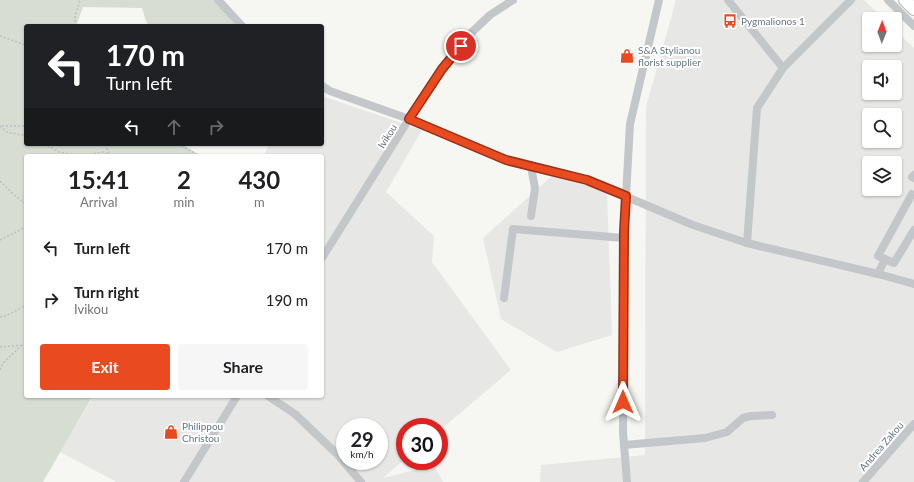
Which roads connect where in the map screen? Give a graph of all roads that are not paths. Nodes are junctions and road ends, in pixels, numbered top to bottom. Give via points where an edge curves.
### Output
1 (218, 0) edge
2 (513, 0) edge
3 (658, 0) edge
4 (728, 0) edge
5 (851, 0) edge
6 (888, 0) edge
7 (905, 0) edge
8 (914, 9) edge
9 (240, 24) edge
10 (914, 26) edge
11 (784, 68) junction
12 (324, 87) edge
13 (409, 119) junction
14 (531, 166) junction
15 (914, 175) edge
16 (914, 178) edge
17 (913, 194) edge
18 (626, 196) junction
19 (531, 216) dead end
20 (914, 230) edge
21 (624, 238) junction
22 (747, 243) junction
23 (324, 255) edge
24 (885, 259) junction
25 (878, 274) junction
26 (914, 284) edge
27 (504, 298) dead end
28 (236, 398) edge
29 (271, 398) edge
30 (772, 415) dead end
31 (914, 424) edge
32 (624, 445) junction
33 (184, 482) edge
34 (361, 482) edge
35 (628, 482) edge
36 (863, 482) edge

1 - 9 street
2 - 13 street, Ivikou via 490,15 470,34 442,69
3 - 18 street via 630,124
4 - 11 street
5 - 11 street
6 - 10 street
7 - 8 highway
11 - 22 street via 757,108
12 - 13 street
13 - 14 street via 506,160
13 - 23 street, Ivikou
14 - 18 street via 587,180
14 - 19 street via 535,188
15 - 16 street
17 - 24 street via 878,256
18 - 21 street
18 - 22 street via 693,225
20 - 24 street via 894,263
21 - 27 street via 513,229
21 - 32 street
22 - 25 street
24 - 25 street
25 - 26 street
28 - 33 street
29 - 34 street via 295,414 336,453
30 - 32 street via 743,418 727,432 718,436
31 - 36 street, Andrea Zakou
32 - 35 street

